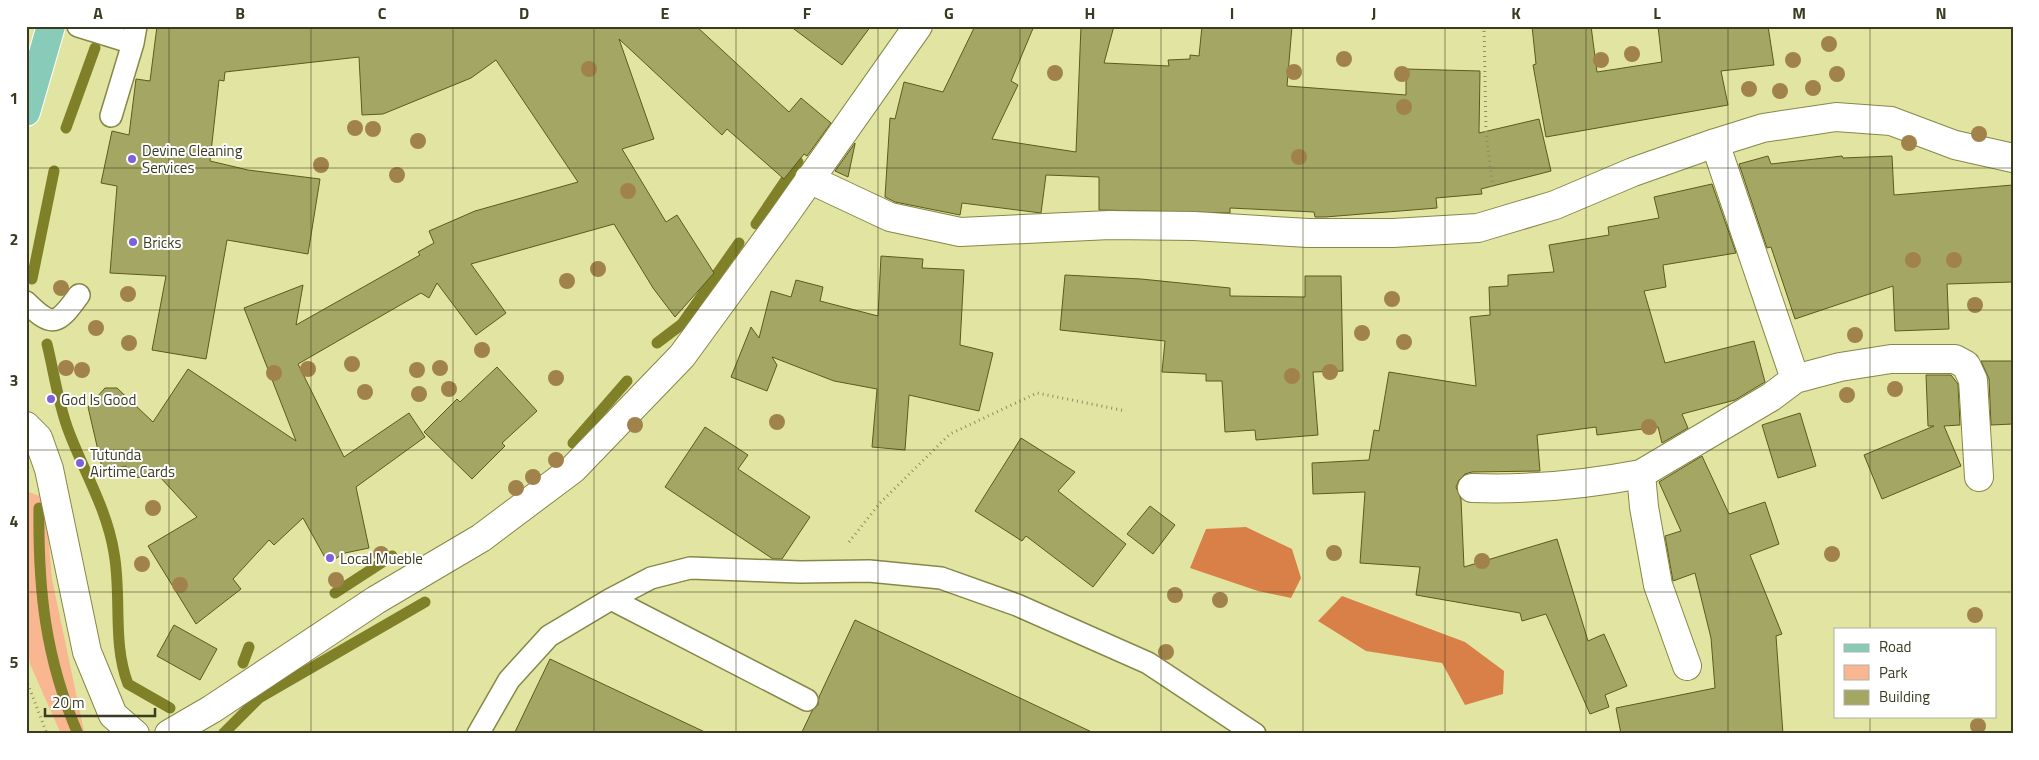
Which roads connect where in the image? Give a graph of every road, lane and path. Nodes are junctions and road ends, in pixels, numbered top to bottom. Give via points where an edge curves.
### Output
1 (51, 26) edge
2 (78, 26) edge
3 (918, 26) edge
4 (1484, 26) edge
5 (134, 34) edge
6 (26, 112) edge
7 (111, 116) dead end
8 (1715, 143) junction
9 (2013, 158) edge
10 (809, 179) junction
11 (1500, 221) junction
12 (79, 295) dead end
13 (26, 302) edge
14 (1795, 379) junction
15 (1126, 411) dead end
16 (26, 426) edge
17 (1641, 474) junction
18 (1979, 476) dead end
19 (1472, 488) dead end
20 (825, 572) junction
21 (611, 599) junction
22 (1687, 666) dead end
23 (26, 680) edge
24 (808, 700) dead end
25 (47, 734) edge
26 (135, 734) edge
27 (170, 734) edge
28 (478, 734) edge
29 (1255, 734) edge

1 - 6 main road
2 - 5 lane
3 - 10 street
4 - 11 path via 1486,133
5 - 7 lane
8 - 9 street via 1763,128 1836,117 1891,121 1955,145
8 - 11 street via 1633,172 1555,205
8 - 14 street
10 - 11 street via 890,217 960,232 1110,225 1393,233 1478,228
10 - 27 street via 682,356 574,469 481,538 376,600
12 - 13 lane via 63,316 52,320 42,318
14 - 17 street
14 - 18 street via 1890,359 1955,359 1966,366 1973,380
15 - 20 path via 1036,393 950,434 880,503
16 - 26 street via 38,438 49,469 87,652 113,715
17 - 19 street via 1586,484 1516,489
17 - 22 street via 1658,584
20 - 21 lane via 690,568 651,578
20 - 29 lane via 869,570 941,578 1017,605 1148,663
21 - 24 lane
21 - 28 lane via 549,636 509,680
23 - 25 path

